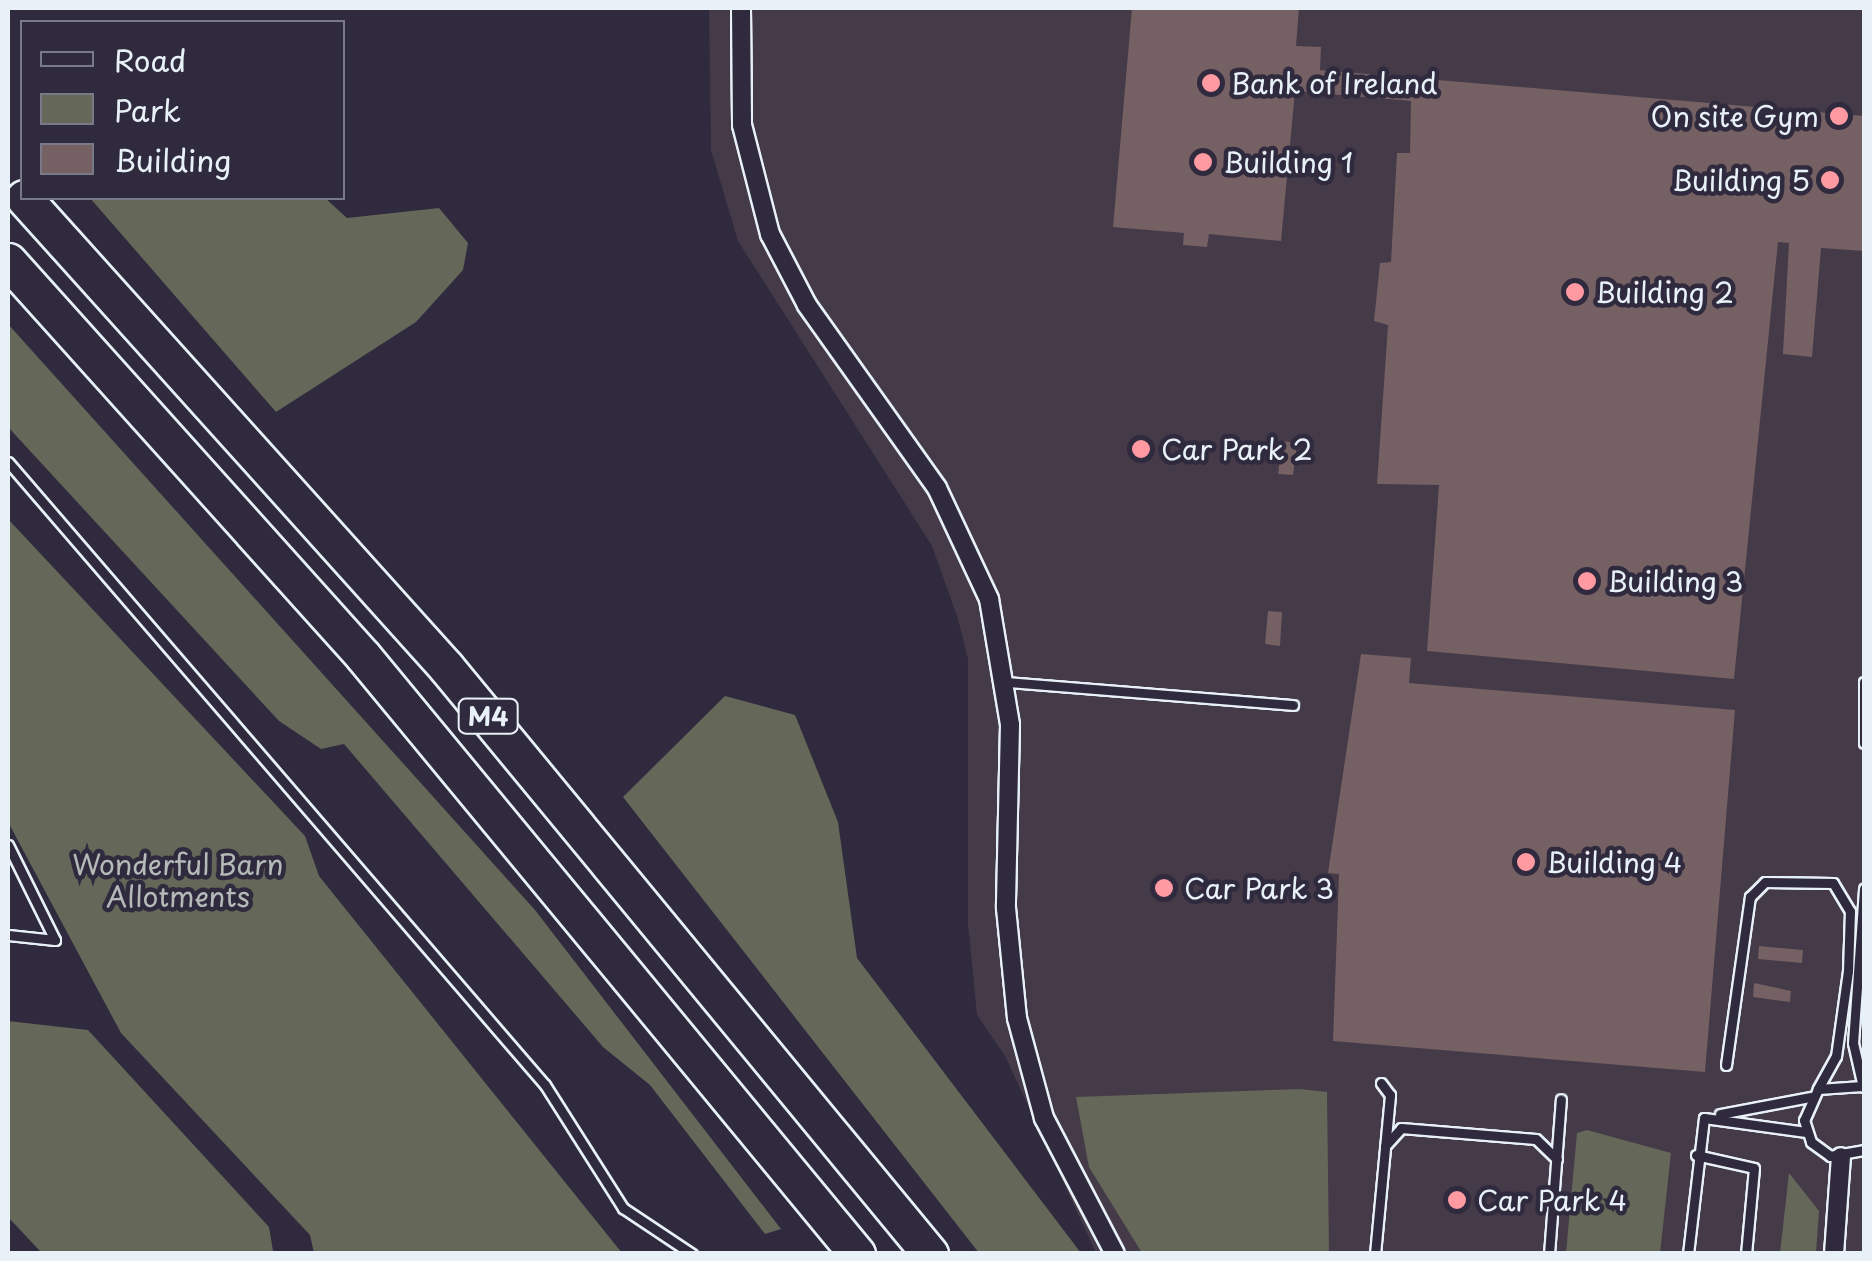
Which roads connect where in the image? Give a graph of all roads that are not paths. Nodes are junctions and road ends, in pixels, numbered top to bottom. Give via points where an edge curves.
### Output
1 (740, 8) edge
2 (27, 200) edge
3 (8, 260) edge
4 (8, 462) edge
5 (1007, 682) junction
6 (1864, 682) edge
7 (1293, 704) dead end
8 (1864, 743) edge
9 (8, 845) edge
10 (1864, 888) edge
11 (8, 935) edge
12 (1726, 1065) dead end
13 (1381, 1082) dead end
14 (1864, 1087) edge
15 (1818, 1088) junction
16 (1810, 1097) junction
17 (1561, 1099) dead end
18 (1710, 1116) junction
19 (1806, 1132) junction
20 (1385, 1146) junction
21 (1864, 1150) edge
22 (1696, 1155) junction
23 (1841, 1157) junction
24 (1557, 1159) junction
25 (692, 1254) edge
26 (857, 1254) edge
27 (930, 1254) edge
28 (1115, 1254) edge
29 (1375, 1254) edge
30 (1549, 1254) edge
31 (1688, 1254) edge
32 (1746, 1254) edge
33 (1834, 1254) edge

1 - 5 street via 742,126 758,203 807,304 972,553
2 - 27 highway, M4 via 446,667
3 - 26 highway, M4 via 363,656
4 - 25 lane via 545,1085 623,1208
5 - 7 lane
5 - 28 street via 1006,920 1017,1018 1044,1118
6 - 8 lane
9 - 11 lane via 55,940
10 - 14 lane via 1854,1043
12 - 15 lane via 1750,897 1765,882 1832,883 1850,911 1848,970 1836,1056
13 - 20 lane via 1390,1096
14 - 15 lane via 1841,1080
15 - 16 lane
16 - 18 lane
16 - 19 lane
17 - 24 lane
18 - 19 lane
18 - 22 lane
19 - 23 lane
20 - 24 lane via 1395,1130 1414,1129 1536,1139
20 - 29 lane
21 - 23 lane
22 - 31 lane
22 - 32 lane via 1754,1168
23 - 33 street
24 - 30 lane

